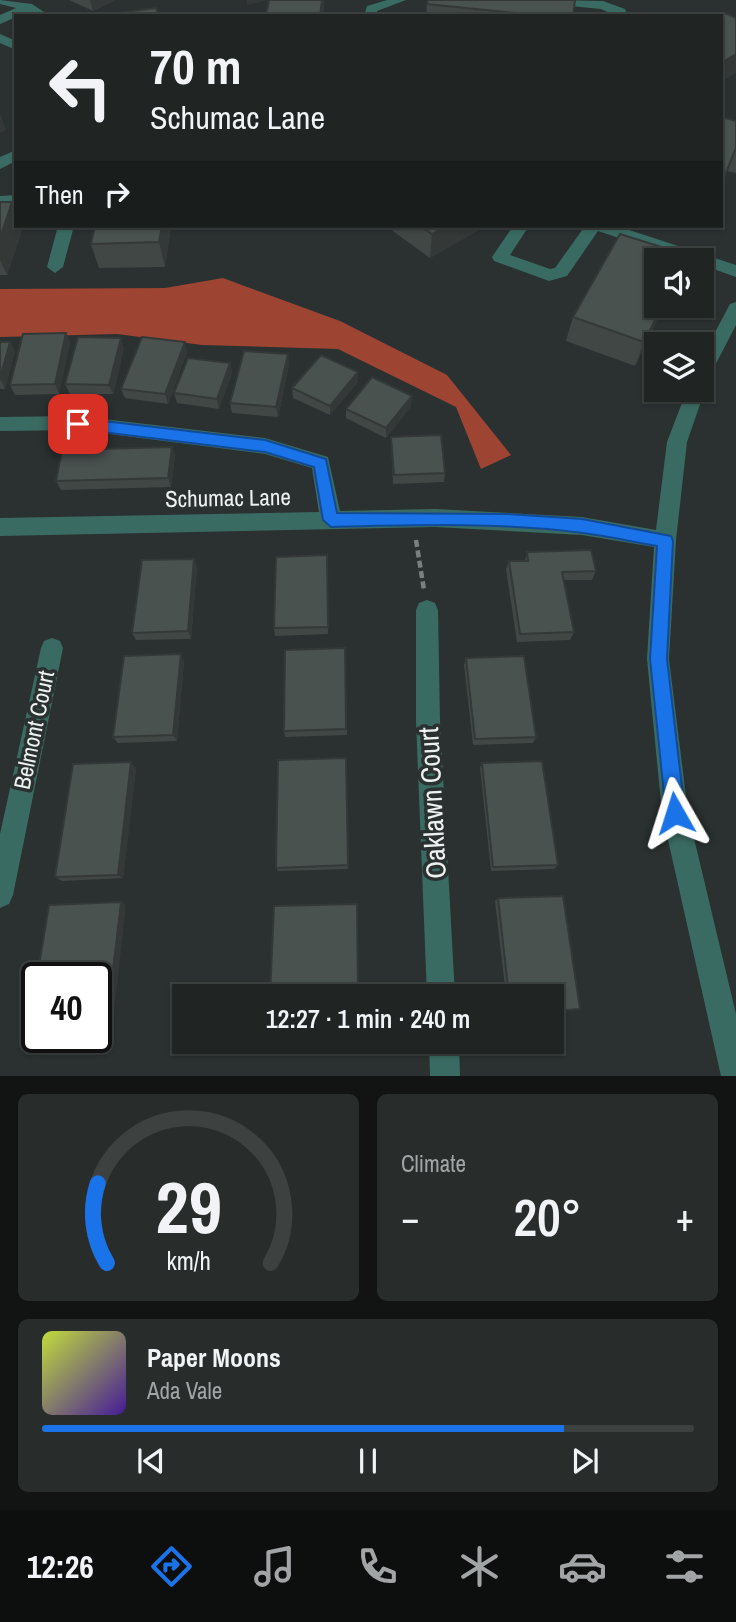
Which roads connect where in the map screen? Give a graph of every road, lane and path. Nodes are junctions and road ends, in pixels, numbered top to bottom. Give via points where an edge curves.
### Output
1 (0, 0) edge
2 (359, 0) edge
3 (400, 0) edge
4 (550, 0) edge
5 (28, 8) junction
6 (371, 12) edge
7 (40, 14) edge
8 (622, 14) edge
9 (0, 20) edge
10 (65, 228) edge
11 (520, 228) edge
12 (592, 228) edge
13 (607, 228) edge
14 (55, 267) dead end
15 (736, 271) edge
16 (736, 308) edge
17 (714, 351) edge
18 (692, 402) edge
19 (0, 424) edge
20 (412, 519) junction
21 (331, 520) junction
22 (0, 527) edge
23 (665, 541) junction
24 (427, 610) joint
25 (52, 648) dead end
26 (0, 895) edge
27 (441, 984) edge
28 (444, 1054) edge
29 (445, 1076) edge
30 (730, 1076) edge
31 (736, 1076) edge

1 - 5 street
2 - 6 street
3 - 6 street
4 - 8 street via 603,5
5 - 7 street
5 - 9 street
10 - 14 street
11 - 12 street via 500,257 549,275 561,272
13 - 15 street
16 - 17 street
18 - 23 street via 677,442
19 - 21 street via 78,424 265,446 321,463
20 - 21 street, Schumac Lane
20 - 23 street, Schumac Lane via 582,526
20 - 24 path
21 - 22 street, Schumac Lane
23 - 31 street via 658,659 675,813
24 - 27 street, Oaklawn Court
25 - 26 street, Belmont Court
28 - 29 street
30 - 31 street

